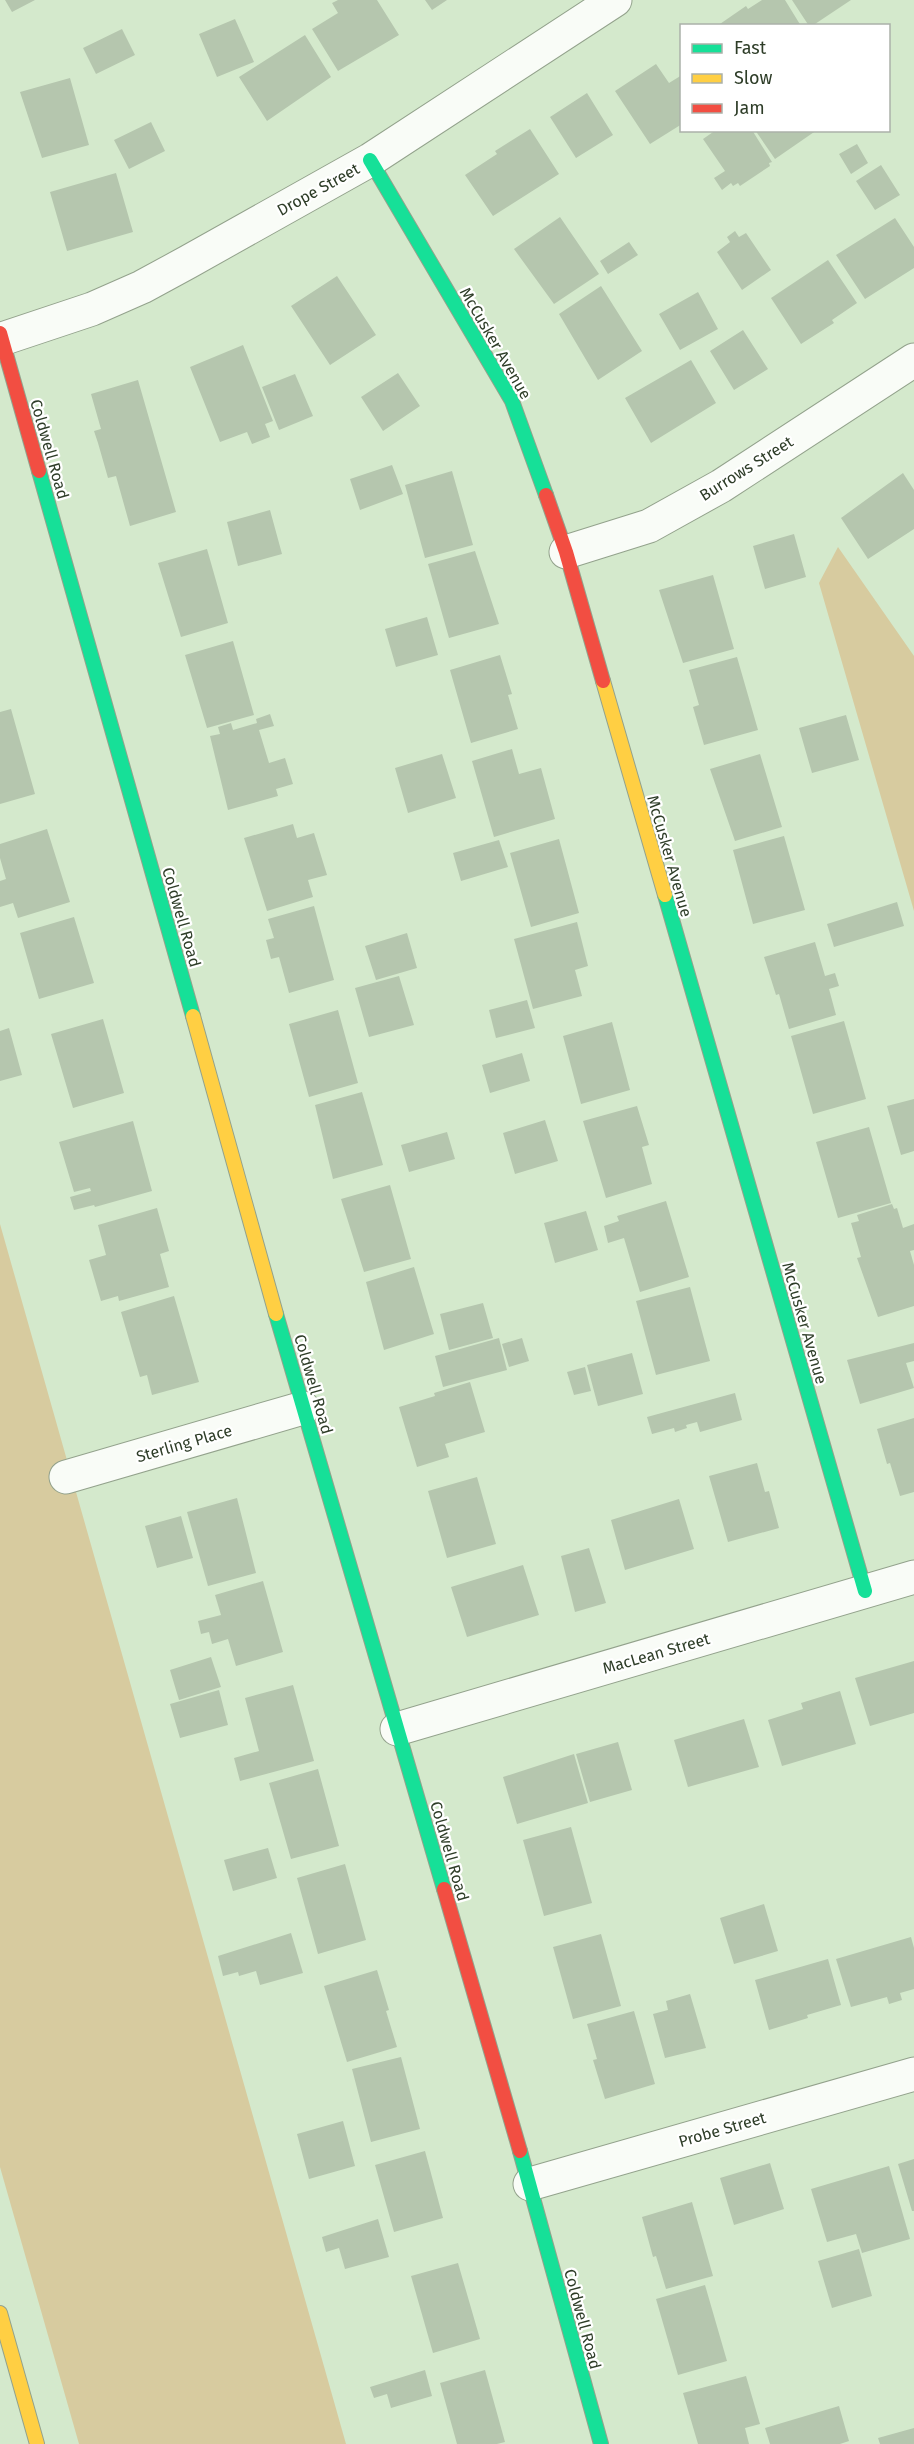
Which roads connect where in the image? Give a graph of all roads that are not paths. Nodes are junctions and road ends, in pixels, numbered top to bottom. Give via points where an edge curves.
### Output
1 (615, 0) edge
2 (370, 160) junction
3 (1, 336) edge
4 (914, 360) edge
5 (566, 552) junction
6 (303, 1408) junction
7 (66, 1477) dead end
8 (914, 1577) edge
9 (865, 1591) junction
10 (397, 1729) junction
11 (914, 2074) edge
12 (530, 2184) junction
13 (0, 2313) edge
14 (36, 2444) edge
15 (601, 2444) edge

1 - 2 street, Drope Street
2 - 3 street, Drope Street via 142,287 92,309
2 - 5 street, McCusker Avenue via 512,401
3 - 6 street, Coldwell Road
4 - 5 street, Burrows Street via 721,486 649,526
5 - 9 street, McCusker Avenue
6 - 7 street, Sterling Place
6 - 10 street, Coldwell Road
8 - 9 street, MacLean Street
9 - 10 street, MacLean Street
10 - 12 street, Coldwell Road
11 - 12 street, Probe Street
12 - 15 street, Coldwell Road
13 - 14 street

